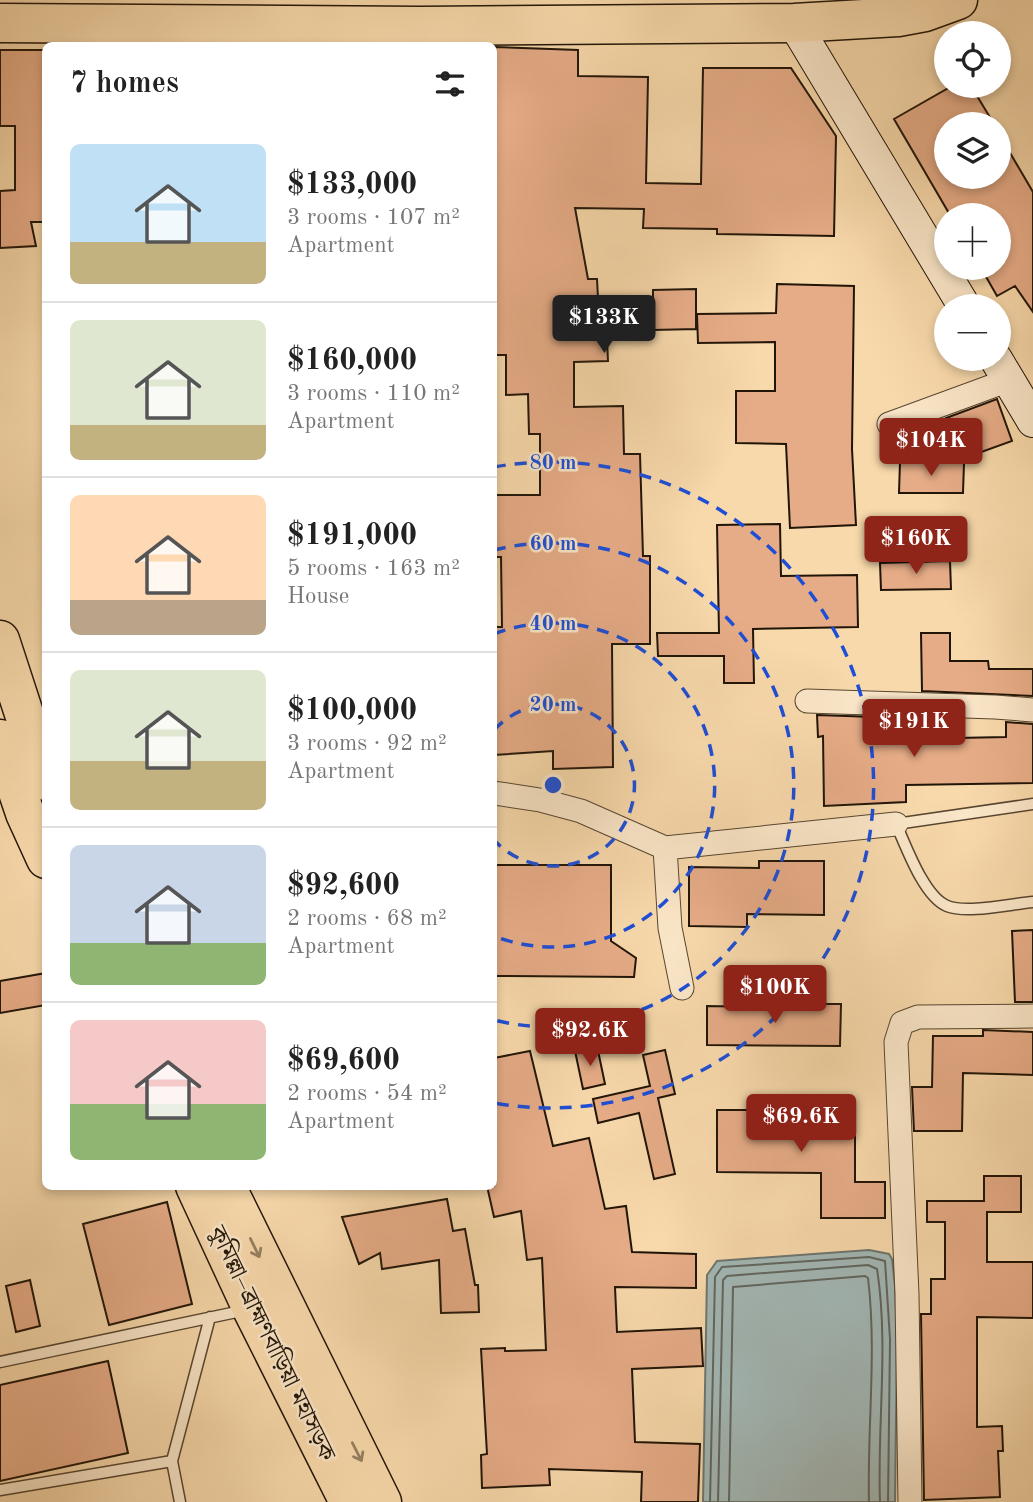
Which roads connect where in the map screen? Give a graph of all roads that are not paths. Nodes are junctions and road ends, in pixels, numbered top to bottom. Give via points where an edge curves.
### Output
1 (958, 0) edge
2 (0, 23) edge
3 (794, 23) junction
4 (957, 294) edge
5 (1000, 371) edge
6 (1003, 371) edge
7 (1033, 421) edge
8 (889, 424) dead end
9 (0, 640) edge
10 (807, 701) dead end
11 (1033, 710) edge
12 (0, 739) edge
13 (42, 769) edge
14 (497, 793) edge
15 (1033, 804) edge
16 (35, 810) edge
17 (896, 824) junction
18 (42, 841) edge
19 (665, 848) junction
20 (1033, 902) edge
21 (681, 988) dead end
22 (1033, 1016) edge
23 (197, 1190) edge
24 (228, 1190) edge
25 (253, 1309) junction
26 (210, 1317) junction
27 (295, 1361) junction
28 (0, 1362) edge
29 (172, 1461) junction
30 (0, 1490) edge
31 (180, 1502) edge
32 (349, 1502) edge
33 (383, 1502) edge
34 (910, 1502) edge

1 - 3 highway via 898,17
2 - 3 highway
3 - 4 street
5 - 8 street
6 - 7 street
9 - 13 highway
10 - 11 street
12 - 16 highway
14 - 19 street via 581,811
15 - 17 lane
16 - 18 highway
17 - 19 street
17 - 20 lane via 929,890 945,906 962,909
19 - 21 street via 670,928
22 - 34 street via 918,1017 902,1023 896,1042
23 - 25 highway, কুমিল্লা–ব্রাহ্মণবাড়িয়া মহাসড়ক
24 -> 27 highway
25 - 26 lane
25 - 27 highway, কুমিল্লা–ব্রাহ্মণবাড়িয়া মহাসড়ক
26 - 28 lane
26 - 29 lane
27 - 32 highway, কুমিল্লা–ব্রাহ্মণবাড়িয়া মহাসড়ক
27 -> 33 highway
29 - 30 lane
29 - 31 lane

